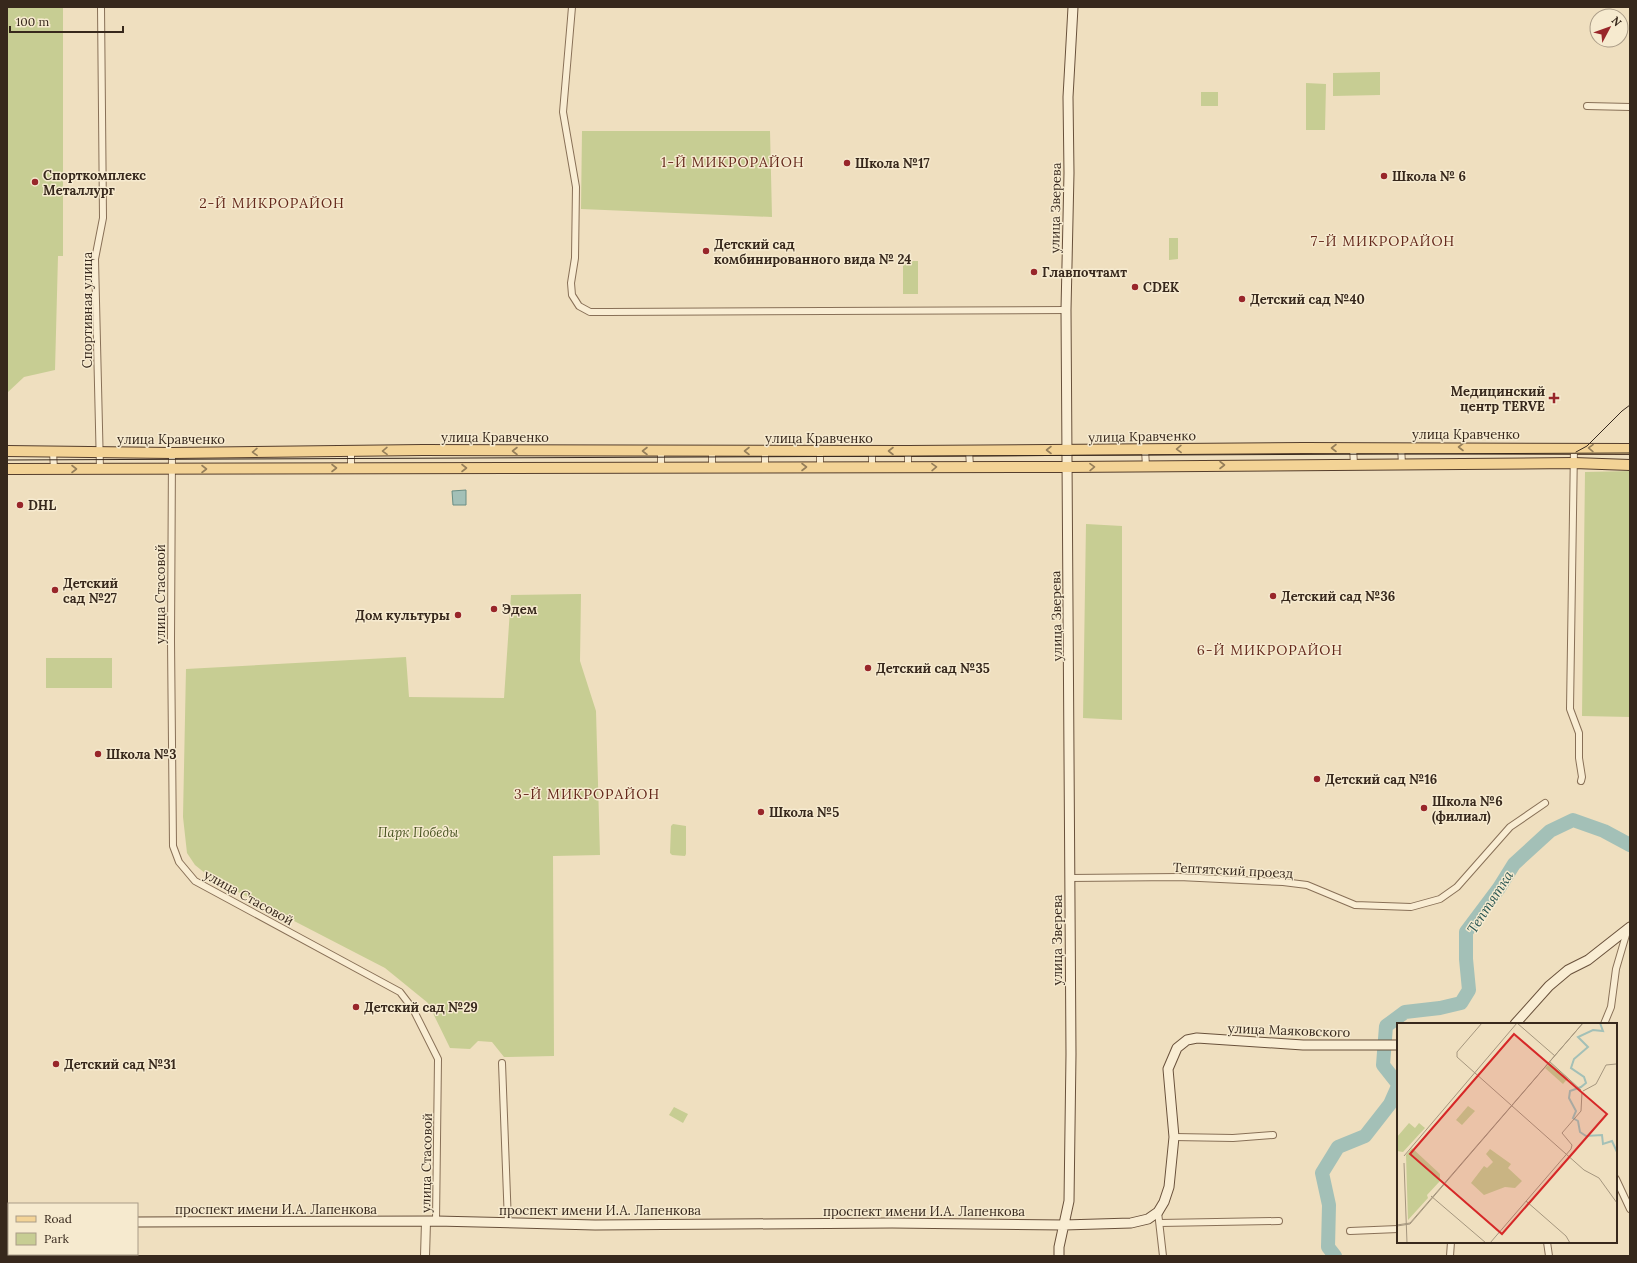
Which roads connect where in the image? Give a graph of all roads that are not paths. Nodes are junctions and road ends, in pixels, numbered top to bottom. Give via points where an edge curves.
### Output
1 (101, 7) edge
2 (572, 7) edge
3 (1073, 7) edge
4 (1587, 106) dead end
5 (1630, 107) edge
6 (1066, 310) junction
7 (1353, 448) junction
8 (1401, 448) junction
9 (1574, 448) junction
10 (1630, 448) edge
11 (1067, 450) junction
12 (1145, 450) junction
13 (7, 451) edge
14 (661, 451) junction
15 (712, 451) junction
16 (765, 451) junction
17 (820, 451) junction
18 (872, 451) junction
19 (970, 451) junction
20 (53, 452) junction
21 (100, 452) junction
22 (351, 452) junction
23 (908, 452) junction
24 (172, 453) junction
25 (1574, 463) junction
26 (1354, 464) junction
27 (1402, 464) junction
28 (1630, 465) edge
29 (970, 466) junction
30 (1146, 466) junction
31 (766, 467) junction
32 (820, 467) junction
33 (872, 467) junction
34 (908, 467) junction
35 (1067, 467) junction
36 (351, 468) junction
37 (661, 468) junction
38 (712, 468) junction
39 (7, 469) edge
40 (54, 469) junction
41 (100, 469) junction
42 (171, 469) junction
43 (1581, 781) dead end
44 (1545, 803) dead end
45 (1069, 878) junction
46 (1629, 928) edge
47 (1516, 1023) edge
48 (1604, 1023) edge
49 (1397, 1045) edge
50 (502, 1063) dead end
51 (1273, 1136) dead end
52 (1174, 1137) junction
53 (1617, 1181) edge
54 (1630, 1209) edge
55 (1158, 1212) junction
56 (1279, 1220) dead end
57 (138, 1222) edge
58 (431, 1222) junction
59 (1160, 1222) junction
60 (508, 1223) junction
61 (1064, 1225) junction
62 (1397, 1229) edge
63 (1350, 1231) dead end
64 (1451, 1243) edge
65 (1547, 1243) edge
66 (425, 1256) edge
67 (1059, 1256) edge
68 (1163, 1256) edge
69 (1450, 1256) edge
70 (1549, 1256) edge

1 - 21 street, Спортивная улица via 103,218 95,259
2 - 6 street via 563,112 576,187 571,283 572,295 579,306 590,312
3 - 6 main road, улица Зверева via 1068,98
4 - 5 street
6 - 11 main road, улица Зверева
7 - 8 main road, улица Кравченко
7 -> 12 main road, улица Кравченко
7 - 26 street
9 -> 8 main road, улица Кравченко
8 - 27 street
10 -> 9 main road, улица Кравченко
9 - 25 street
11 - 12 main road, улица Кравченко
11 -> 19 main road, улица Кравченко
11 - 35 main road, улица Зверева
12 - 30 street
13 - 20 main road, улица Кравченко
14 - 15 main road, улица Кравченко
14 -> 22 main road, улица Кравченко
14 - 37 street
16 -> 15 main road, улица Кравченко
15 - 38 street
16 - 17 main road, улица Кравченко
16 - 31 street
17 - 18 main road, улица Кравченко
17 - 32 street
23 -> 18 main road, улица Кравченко
18 - 33 street
19 - 23 main road, улица Кравченко
19 - 29 street
20 - 21 main road, улица Кравченко
20 - 40 street
21 - 24 main road, улица Кравченко
21 - 41 street, Спортивная улица
22 -> 24 main road, улица Кравченко
22 - 36 street
23 - 34 street
24 - 42 street, улица Стасовой
25 - 27 main road
25 - 28 main road
25 - 43 street via 1570,710 1579,732
26 - 27 main road
30 -> 26 main road
34 -> 29 main road
29 - 35 main road
35 -> 30 main road
31 -> 32 main road
31 - 38 main road
32 - 33 main road
33 - 34 main road
35 - 45 main road, улица Зверева
36 -> 37 main road
42 -> 36 main road
37 - 38 main road
39 - 40 main road
40 -> 41 main road
41 - 42 main road
42 - 58 street, улица Стасовой via 173,846 179,862 195,881 400,992 413,1009 438,1059
44 - 45 street, Тептятский проезд via 1510,827 1457,887 1440,899 1412,907 1355,905 1307,885 1283,882 1179,877
45 - 61 main road, улица Зверева via 1070,1155 1069,1201
46 - 47 main road via 1588,960 1568,970 1549,986
46 - 48 street via 1616,969 1611,1007
49 - 52 main road, улица Маяковского via 1303,1045 1197,1038 1188,1040 1180,1044 1168,1069
50 - 60 street
51 - 52 street
52 - 55 main road via 1169,1187
53 - 54 street
55 - 59 street
55 - 61 main road, проспект имени И.А. Лапенкова via 1148,1219 1131,1223
56 - 59 street
57 - 58 main road, проспект имени И.А. Лапенкова
58 - 60 main road, проспект имени И.А. Лапенкова
58 - 66 street
59 - 68 street
60 - 61 main road, проспект имени И.А. Лапенкова
61 - 67 main road, улица Зверева
62 - 63 street
64 - 69 street
65 - 70 street

